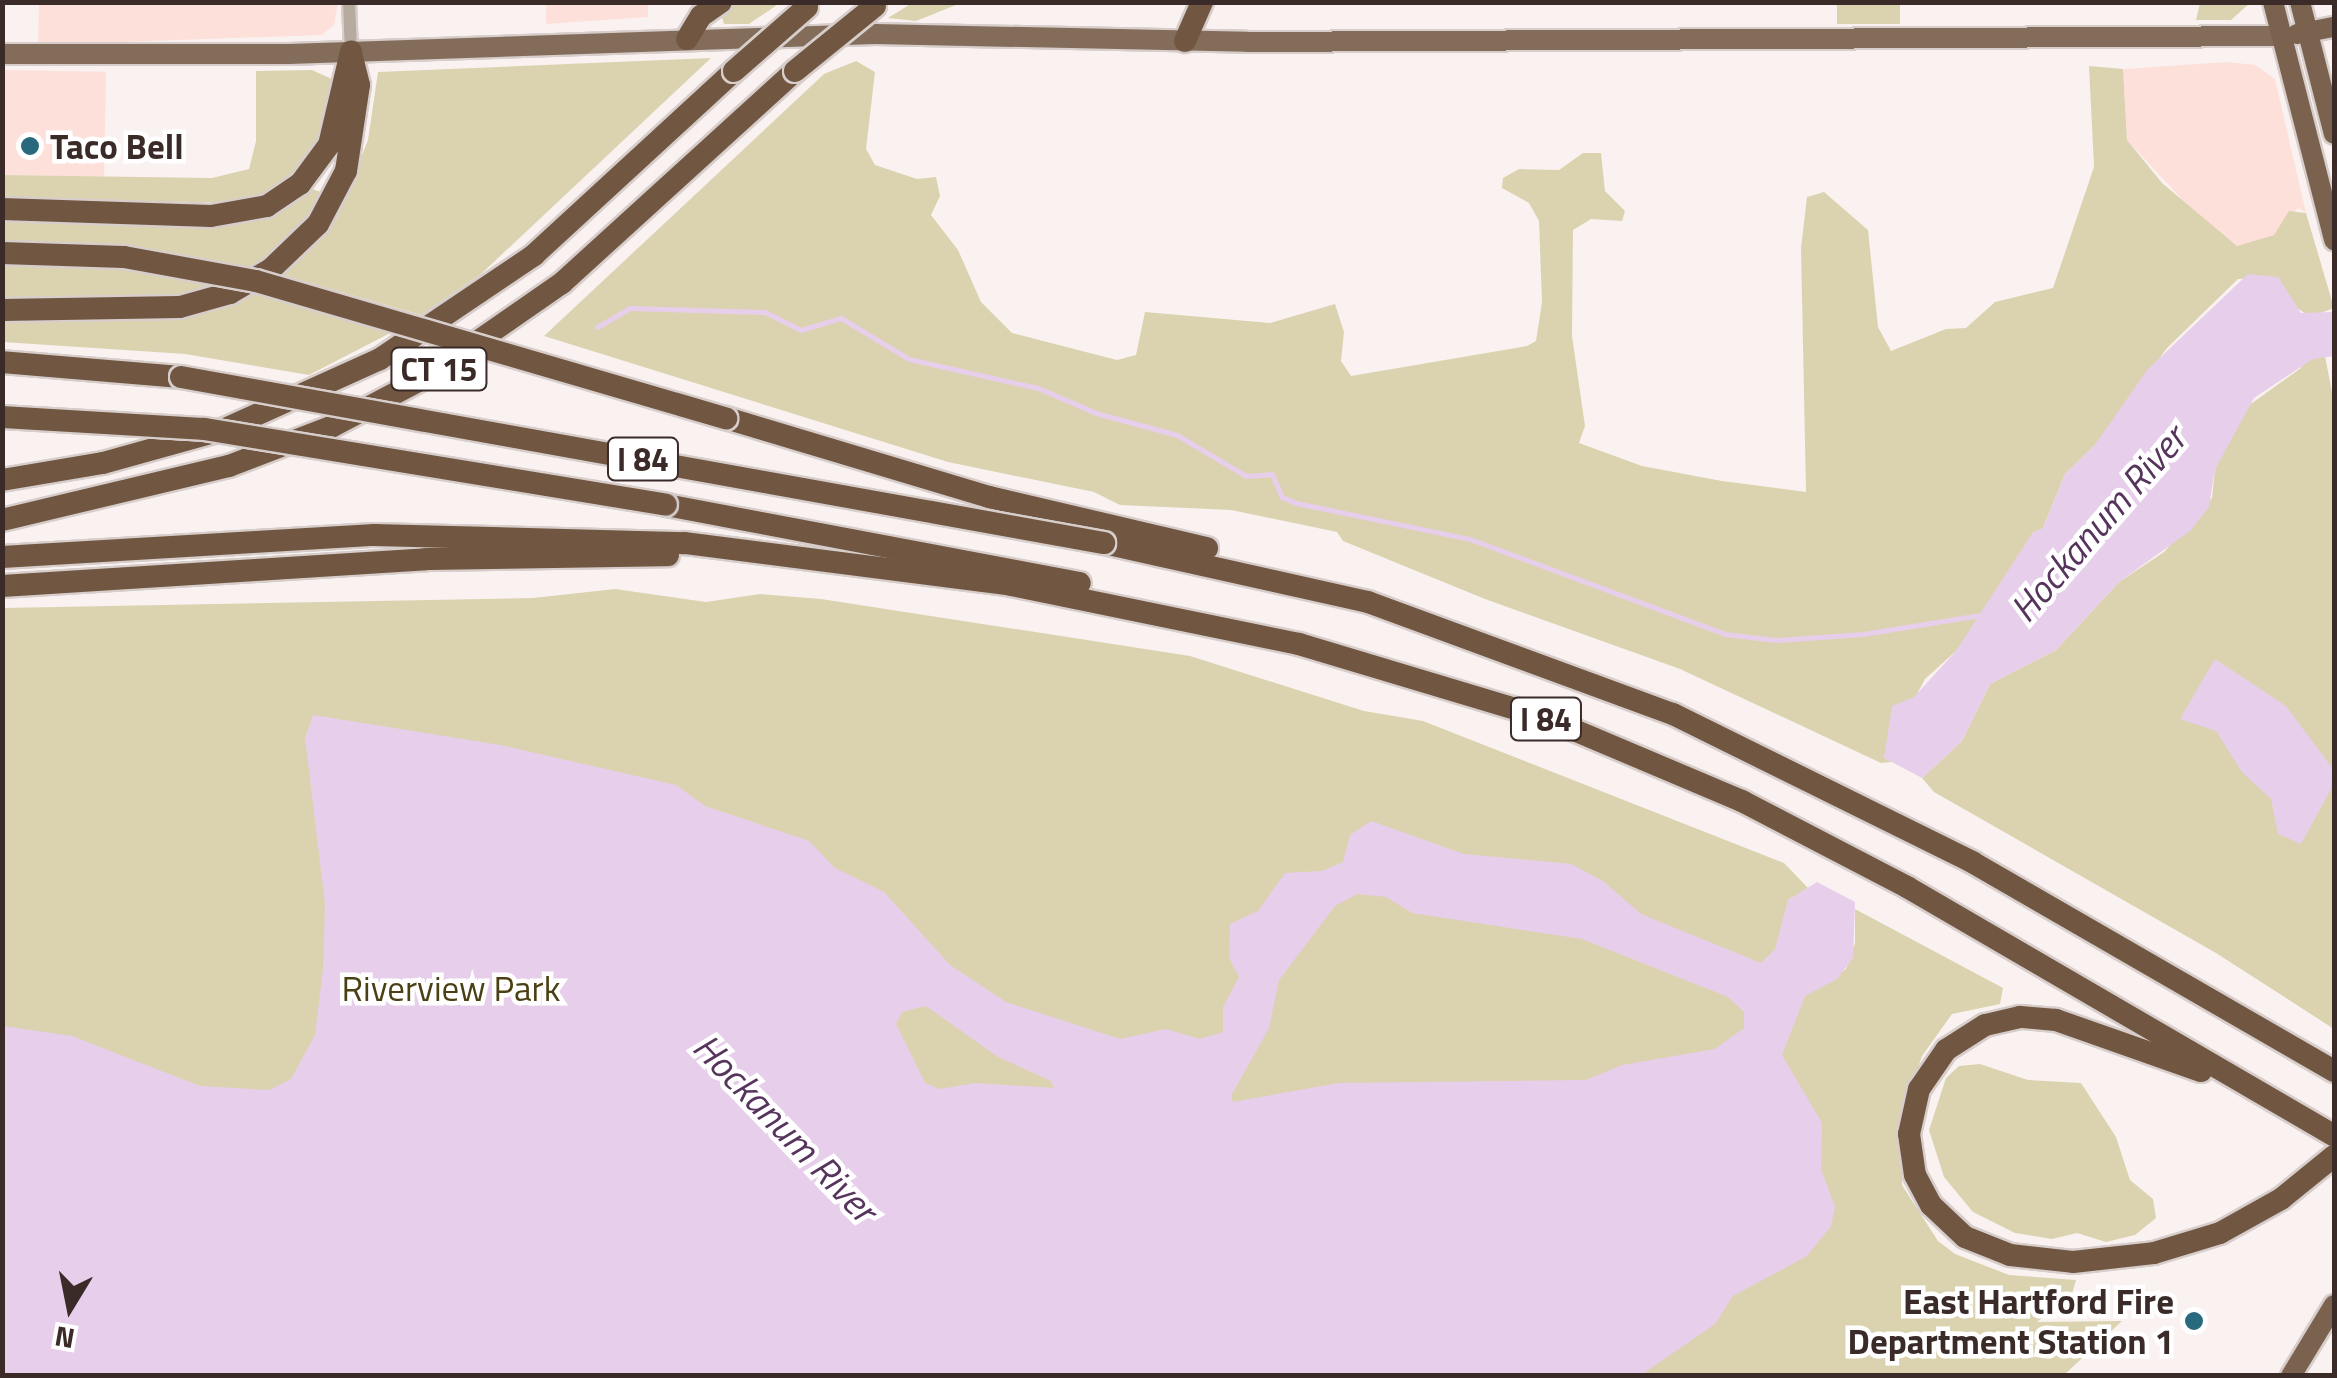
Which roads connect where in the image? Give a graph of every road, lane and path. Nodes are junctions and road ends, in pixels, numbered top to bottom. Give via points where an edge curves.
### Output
1 (349, 2) edge
2 (721, 2) edge
3 (1202, 2) edge
4 (2273, 2) edge
5 (2300, 2) edge
6 (810, 4) edge
7 (877, 4) edge
8 (2334, 27) edge
9 (2307, 33) junction
10 (2280, 36) junction
11 (686, 39) junction
12 (1185, 40) junction
13 (351, 52) junction
14 (2, 54) edge
15 (2334, 134) edge
16 (2, 209) edge
17 (2334, 240) edge
18 (2, 253) edge
19 (2, 310) edge
20 (2, 362) edge
21 (2, 417) edge
22 (2, 480) edge
23 (2, 520) edge
24 (1105, 534) junction
25 (752, 548) junction
26 (2, 556) edge
27 (2, 586) edge
28 (1241, 630) junction
29 (2334, 1070) edge
30 (2260, 1093) junction
31 (2332, 1135) edge
32 (2334, 1156) edge
33 (2334, 1305) edge
34 (2291, 1376) edge

1 - 13 street
2 - 11 highway
3 - 12 highway
4 - 10 highway
5 - 9 highway
6 - 22 highway, CT 15, bridge via 534,255 392,352 225,429 103,463
7 - 23 highway, CT 15, bridge via 562,283 384,401 183,480
8 - 9 highway
9 - 10 highway
9 - 15 highway
10 - 12 main road
10 - 17 highway
11 - 12 main road via 875,34
11 - 13 main road
13 - 14 main road
13 - 16 highway via 329,146 300,184 266,206 212,216
13 - 19 highway via 358,102 342,183 308,236 271,270 230,293 180,306
18 - 24 highway, bridge via 124,257 256,281
20 - 24 highway, I 84, bridge via 182,376
21 - 28 highway, bridge via 204,429 666,505 978,560
24 - 29 highway, I 84 via 1323,590 1563,669 1771,758 1993,874
25 - 26 highway, I 84 via 387,534
25 - 27 highway via 409,560
25 - 28 highway, I 84 via 1011,585
28 - 30 highway, I 84 via 1474,694 1688,776 1908,887
30 - 31 highway, I 84
30 - 32 highway via 2069,1023 2008,1019 1965,1035 1930,1068 1911,1111 1911,1159 1931,1205 1965,1236 2010,1255 2073,1262 2154,1253 2220,1233 2280,1199
33 - 34 highway

